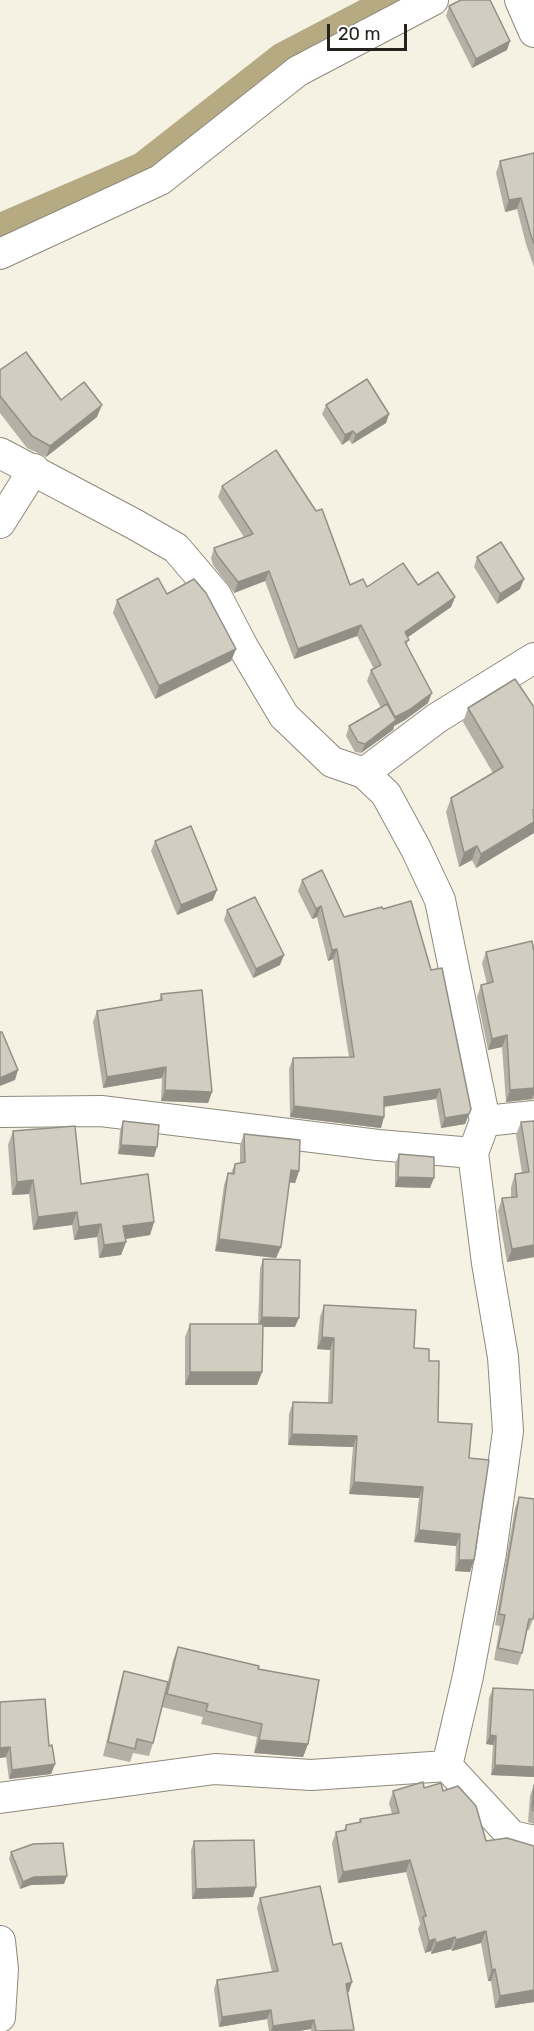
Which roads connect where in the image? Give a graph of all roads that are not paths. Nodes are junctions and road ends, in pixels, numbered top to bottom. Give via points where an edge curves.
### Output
1 (433, 0) edge
2 (520, 0) edge
3 (534, 32) edge
4 (0, 254) edge
5 (0, 453) edge
6 (34, 470) junction
7 (0, 523) edge
8 (534, 658) edge
9 (364, 773) junction
10 (0, 1112) edge
11 (534, 1116) edge
12 (484, 1121) junction
13 (472, 1153) junction
14 (447, 1766) junction
15 (0, 1798) edge
16 (534, 1840) edge
17 (0, 1941) edge
18 (0, 2017) edge

1 - 4 street via 298,71 160,180
2 - 3 street
5 - 6 street
6 - 7 street
6 - 9 street via 176,548 216,595 284,716 332,762
8 - 9 street via 436,718
9 - 12 street via 386,794 440,900
10 - 13 street via 101,1111
11 - 12 street
12 - 13 street
13 - 14 street via 503,1357 508,1431 489,1564
14 - 15 street via 311,1775 214,1768
14 - 16 street via 512,1836
17 - 18 street

